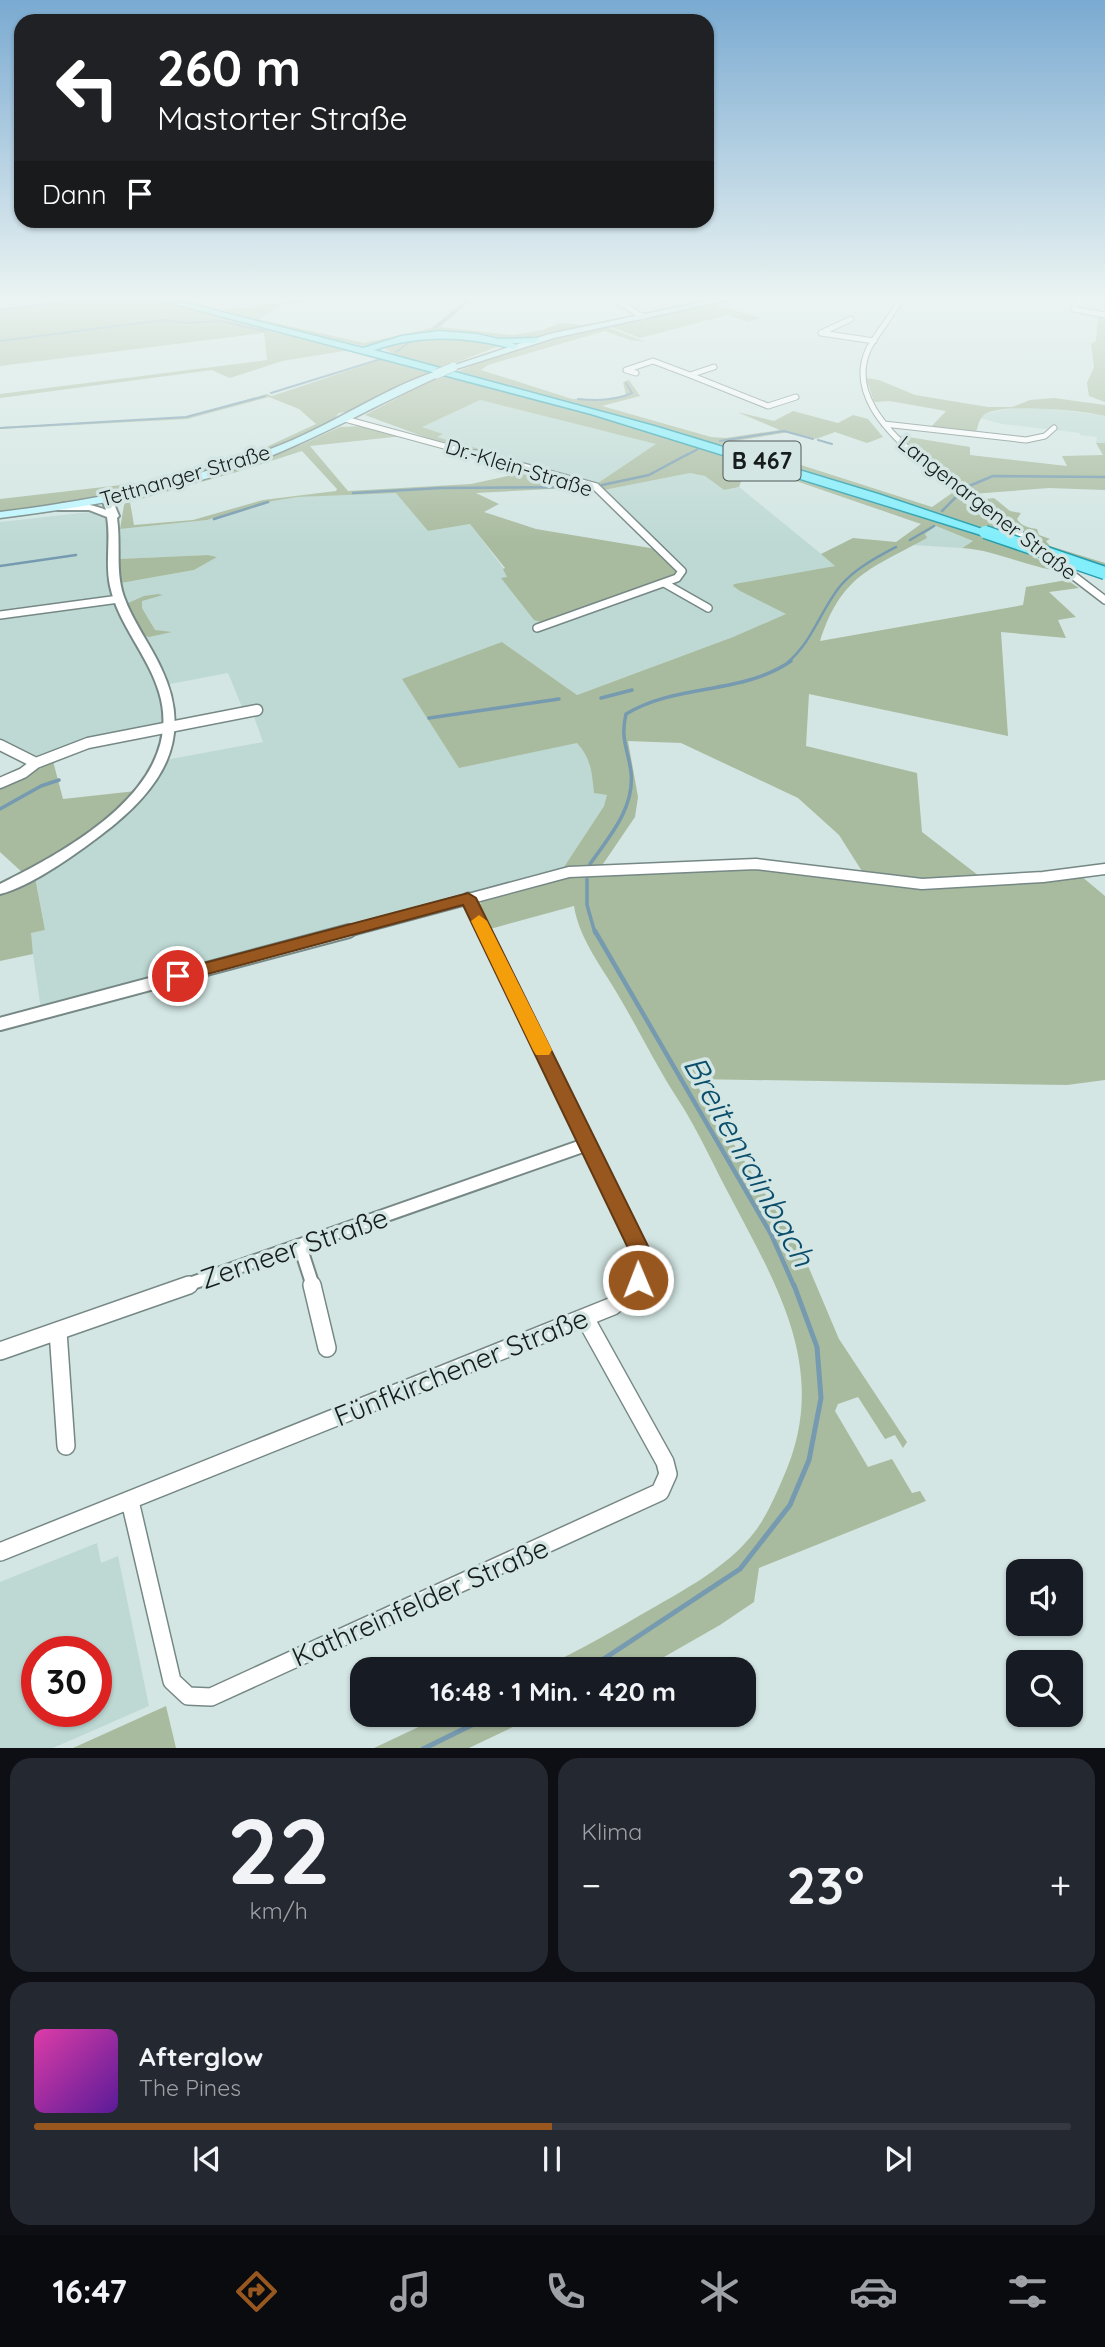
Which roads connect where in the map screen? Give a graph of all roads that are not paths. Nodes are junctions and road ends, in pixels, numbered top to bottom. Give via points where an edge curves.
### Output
1 (428, 379) edge
2 (470, 379) edge
3 (697, 379) edge
4 (863, 379) edge
5 (796, 397) dead end
6 (345, 419) junction
7 (884, 424) junction
8 (1054, 428) dead end
9 (107, 499) junction
10 (57, 508) junction
11 (0, 515) edge
12 (114, 516) junction
13 (1105, 573) edge
14 (664, 583) junction
15 (119, 599) junction
16 (1105, 600) edge
17 (708, 608) dead end
18 (0, 615) edge
19 (537, 628) dead end
20 (257, 710) dead end
21 (170, 727) junction
22 (0, 745) edge
23 (36, 763) junction
24 (0, 783) edge
25 (1105, 869) edge
26 (0, 890) edge
27 (468, 898) junction
28 (0, 1024) edge
29 (588, 1144) junction
30 (300, 1246) junction
31 (585, 1318) junction
32 (58, 1331) junction
33 (327, 1348) dead end
34 (0, 1352) edge
35 (66, 1446) dead end
36 (130, 1501) junction
37 (0, 1552) edge

1 - 6 main road, Tettnanger Straße, bridge
2 - 13 main road, B 467, bridge via 683,437
3 - 5 street via 768,406
4 - 7 street, Langenargener Straße via 868,399
6 - 9 main road, Tettnanger Straße via 230,467
6 - 14 street, Dr.-Klein-Straße via 596,488 681,569 681,576
7 - 8 street via 1026,440 1045,436
7 - 16 street, Langenargener Straße via 913,452
9 - 10 main road, Tettnanger Straße
9 - 12 street
10 - 11 main road, Tettnanger Straße
10 - 12 street via 90,507
12 - 15 street via 113,573
14 - 17 street
14 - 19 street
15 - 18 street
15 - 21 street via 160,677
20 - 21 street
21 - 23 street via 100,740
21 - 26 street via 153,774 111,822 68,854
22 - 23 street
23 - 24 street
25 - 27 street via 922,884 756,864 575,871
27 - 28 street
27 - 29 street, Fünfkirchener Straße
29 - 30 street, Zerneer Straße
29 - 31 street, Fünfkirchener Straße via 639,1248 642,1264 638,1280 626,1296
30 - 32 street, Zerneer Straße
30 - 33 street
31 - 36 street, Fünfkirchener Straße
31 - 36 street, Kathreinfelder Straße via 665,1462 668,1474 660,1492 211,1697 180,1694 172,1681
32 - 34 street, Zerneer Straße
32 - 35 street
36 - 37 street, Fünfkirchener Straße

